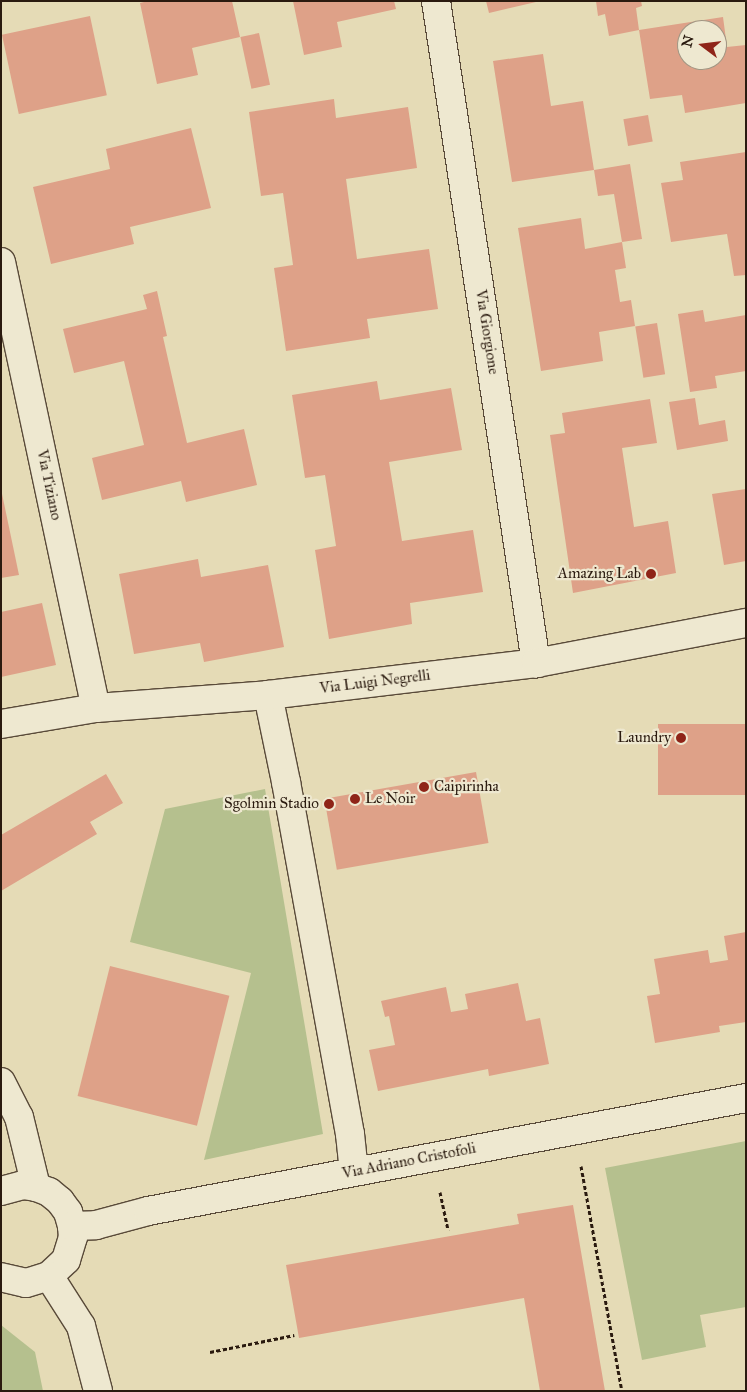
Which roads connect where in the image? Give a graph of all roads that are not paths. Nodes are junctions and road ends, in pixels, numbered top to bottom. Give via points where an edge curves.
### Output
1 (436, 1) edge
2 (1, 262) edge
3 (746, 623) edge
4 (536, 663) junction
5 (268, 695) junction
6 (96, 708) junction
7 (1, 724) edge
8 (1, 1082) edge
9 (746, 1098) edge
10 (354, 1172) junction
11 (36, 1187) junction
12 (1, 1191) edge
13 (72, 1226) junction
14 (49, 1276) junction
15 (1, 1278) edge
16 (98, 1391) edge

1 - 4 street, Via Giorgione
2 - 6 street, Via Tiziano
3 - 4 street, Via Luigi Negrelli
4 - 5 street, Via Luigi Negrelli
5 - 6 street, Via Luigi Negrelli
5 - 10 street via 350,1134
6 - 7 street, Via Luigi Negrelli
8 - 11 street via 19,1117
9 - 10 street, Via Adriano Cristofoli
10 - 13 street, Via Adriano Cristofoli via 148,1211 96,1225
11 - 12 street via 22,1185
11 - 13 street via 60,1201
13 - 14 street via 71,1249 66,1260
14 - 15 street via 26,1283
14 - 16 street via 81,1326

